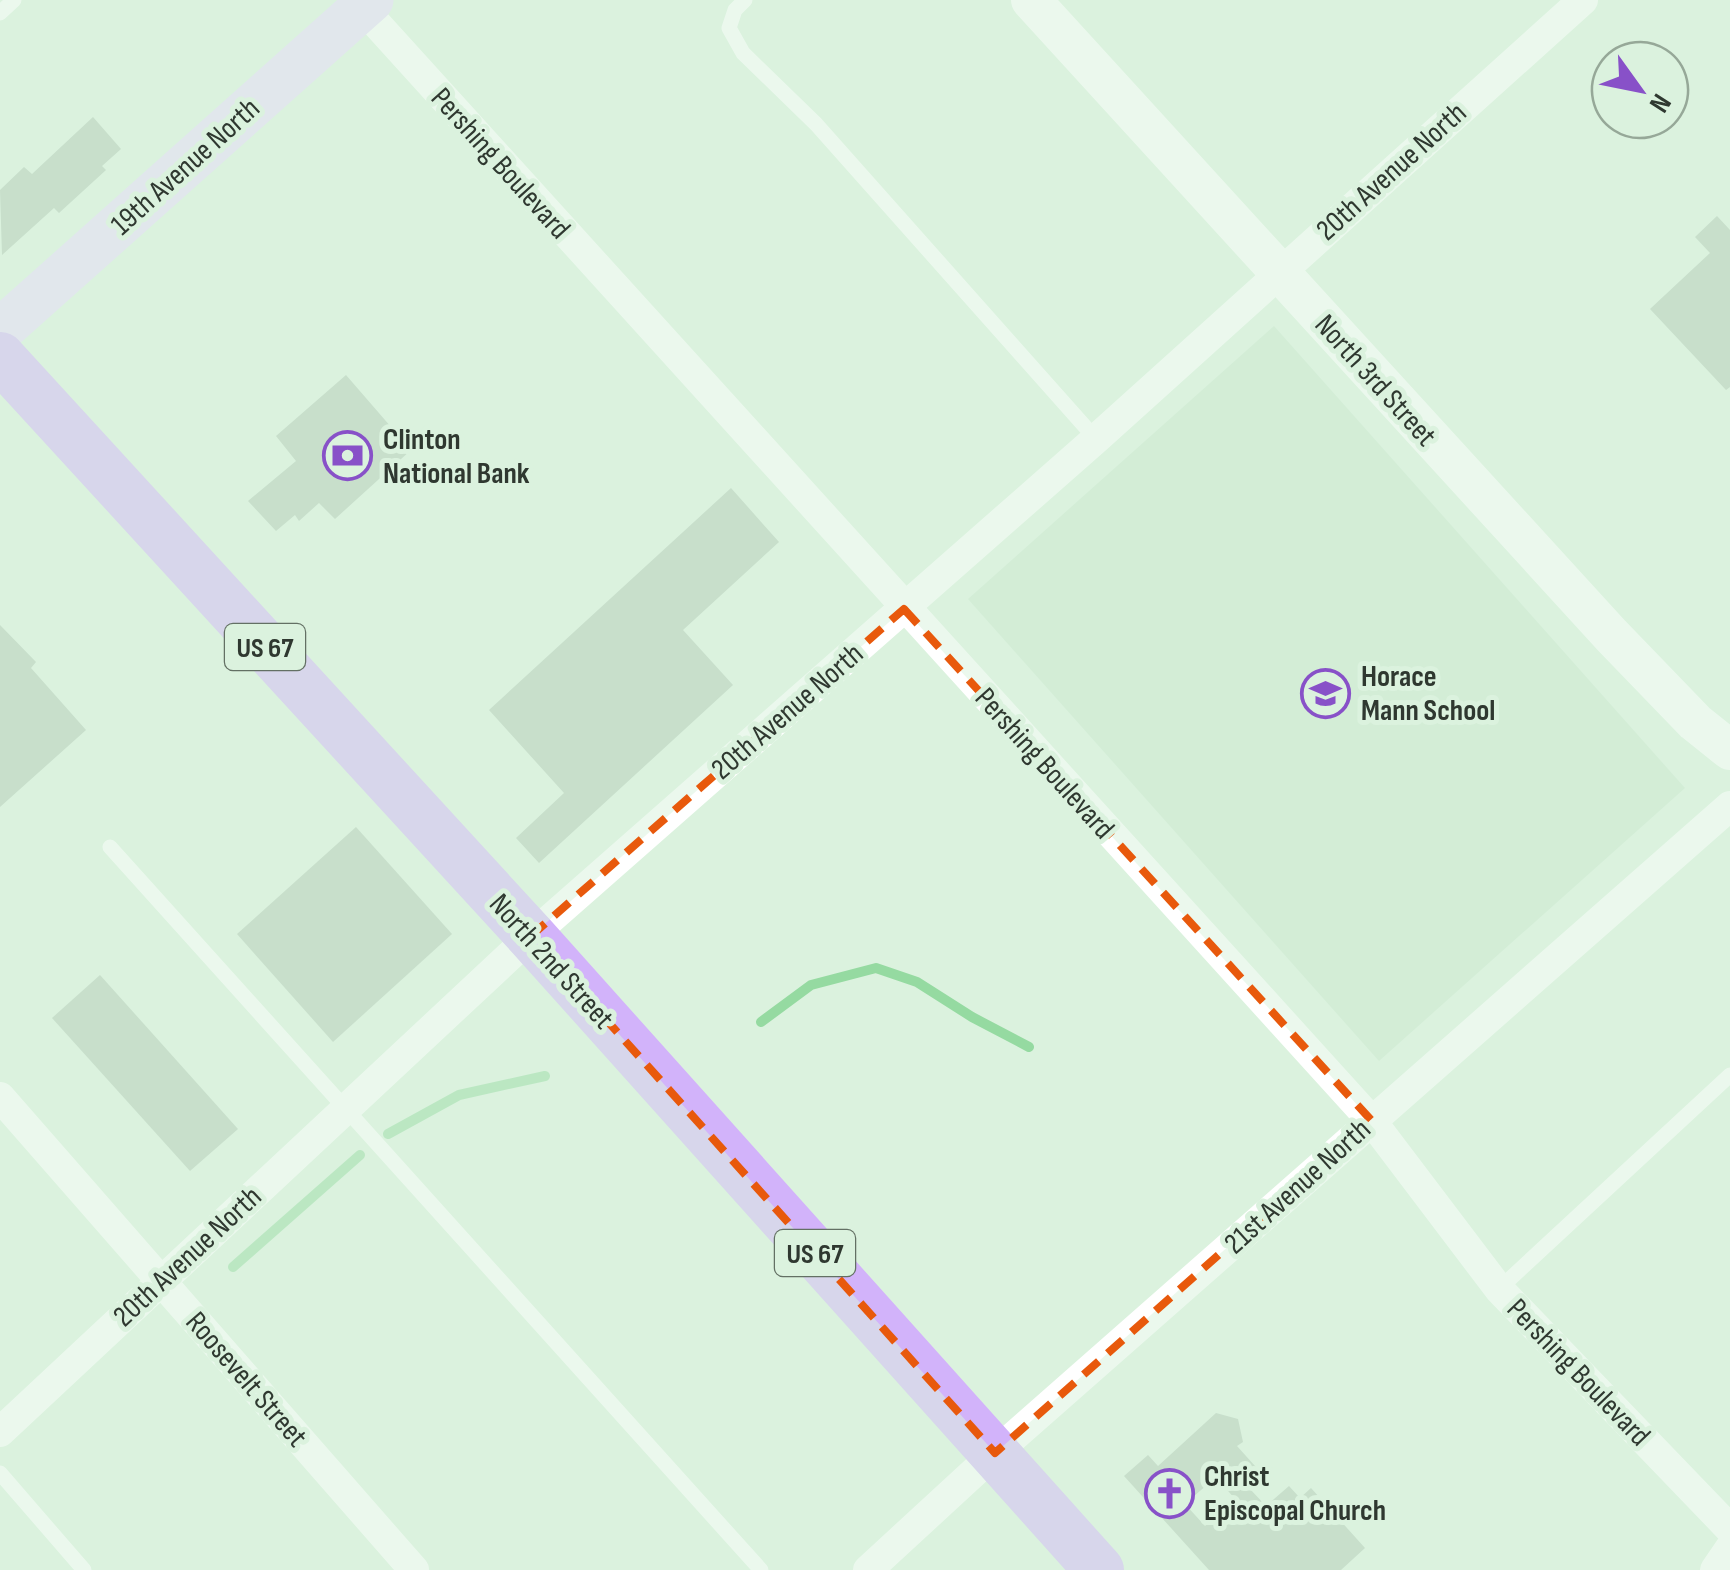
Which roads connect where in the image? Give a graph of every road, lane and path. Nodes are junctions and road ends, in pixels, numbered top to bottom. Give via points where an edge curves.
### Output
1 (14, 0) edge
2 (745, 0) edge
3 (1032, 0) edge
4 (1583, 0) edge
5 (362, 3) edge
6 (0, 13) edge
7 (1279, 271) junction
8 (0, 332) edge
9 (0, 358) edge
10 (1096, 439) junction
11 (904, 609) junction
12 (1730, 750) edge
13 (1730, 806) edge
14 (110, 846) dead end
15 (530, 936) junction
16 (1730, 1075) edge
17 (0, 1097) edge
18 (344, 1110) junction
19 (1371, 1120) junction
20 (160, 1280) junction
21 (1499, 1289) junction
22 (0, 1432) edge
23 (995, 1454) junction
24 (0, 1474) edge
25 (1730, 1529) edge
26 (1730, 1548) edge
27 (84, 1570) edge
28 (414, 1570) edge
29 (762, 1570) edge
30 (868, 1570) edge
31 (1100, 1570) edge
32 (1716, 1570) edge

1 - 6 lane
2 - 10 lane via 729,28 743,53 816,124
3 - 7 street, North 3rd Street
4 - 7 street, 20th Avenue North
5 - 8 main road, 19th Avenue North
5 - 11 street, Pershing Boulevard
7 - 10 street, 20th Avenue North
7 - 12 street, North 3rd Street via 1611,635
9 - 15 main road, North 2nd Street / US 67
10 - 11 street, 20th Avenue North
11 - 15 street, 20th Avenue North
11 - 19 street, Pershing Boulevard
13 - 19 street, 21st Avenue North
14 - 18 lane
15 - 18 street, 20th Avenue North
15 - 23 main road, North 2nd Street / US 67
16 - 21 lane
17 - 20 street, Roosevelt Street
18 - 20 street, 20th Avenue North
18 - 29 lane
19 - 21 street, Pershing Boulevard
19 - 23 street, 21st Avenue North
20 - 22 street, 20th Avenue North
20 - 28 street, Roosevelt Street
21 - 25 street, Pershing Boulevard
23 - 30 street, 21st Avenue North
23 - 31 main road, North 2nd Street / US 67
24 - 27 lane
26 - 32 street

